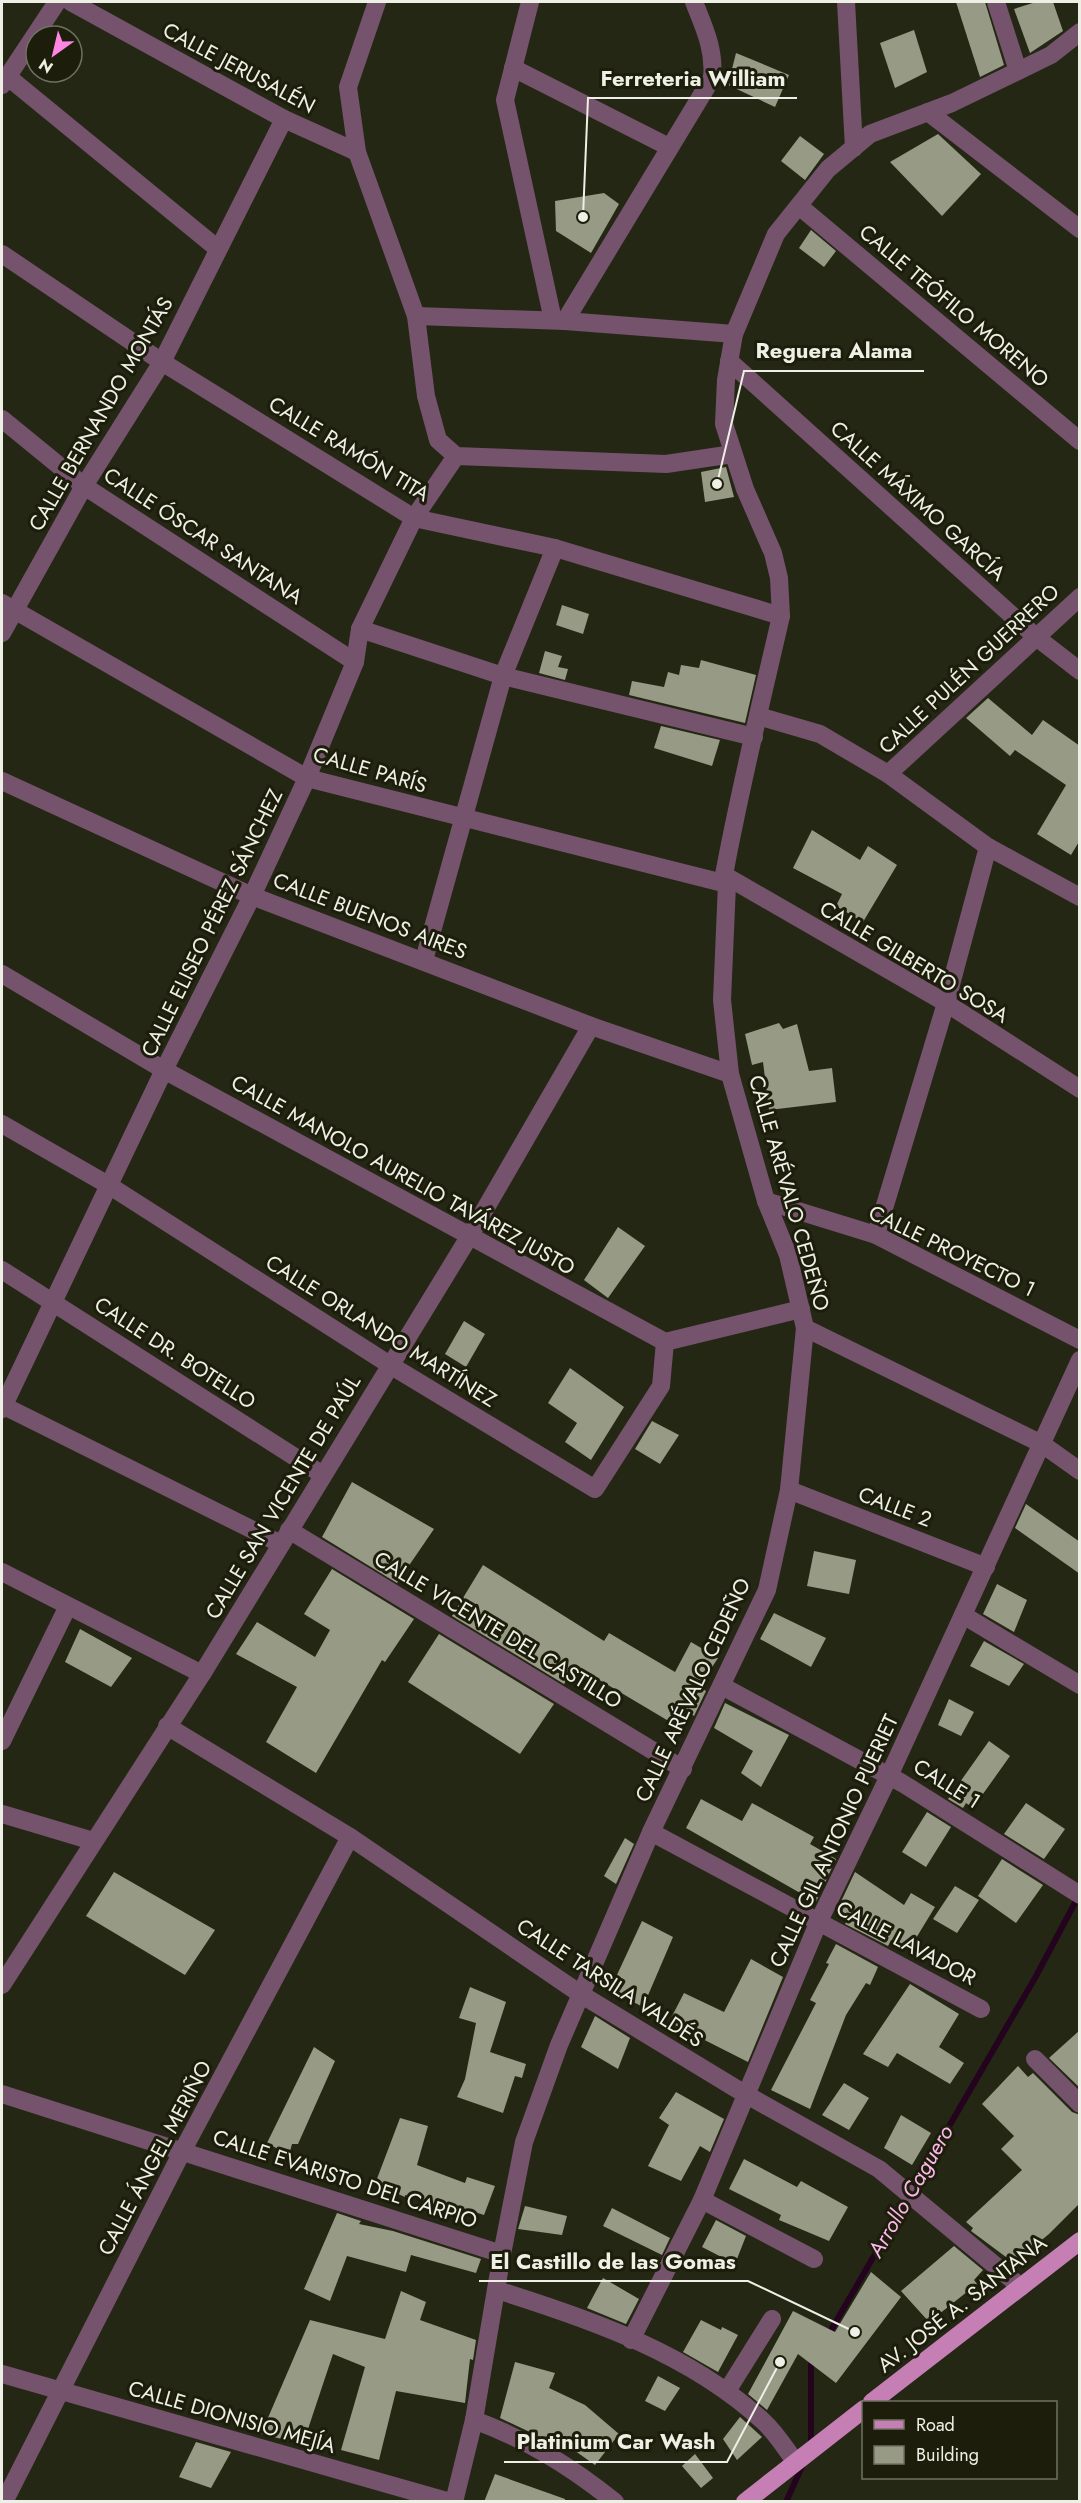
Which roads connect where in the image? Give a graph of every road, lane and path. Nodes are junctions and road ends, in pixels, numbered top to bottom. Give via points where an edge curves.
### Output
1 (57, 2) edge
2 (71, 2) edge
3 (377, 2) edge
4 (530, 2) edge
5 (694, 2) edge
6 (846, 2) edge
7 (996, 2) edge
8 (1080, 32) edge
9 (513, 68) junction
10 (1018, 71) junction
11 (5, 82) edge
12 (928, 112) junction
13 (284, 119) junction
14 (669, 147) junction
15 (854, 148) junction
16 (357, 152) junction
17 (799, 206) junction
18 (1080, 229) edge
19 (218, 249) junction
20 (2, 254) edge
21 (416, 316) junction
22 (559, 321) junction
23 (734, 334) junction
24 (729, 361) junction
25 (162, 362) junction
26 (2, 419) edge
27 (1080, 441) edge
28 (733, 454) junction
29 (456, 456) junction
30 (84, 486) junction
31 (414, 518) junction
32 (555, 548) junction
33 (1080, 597) edge
34 (8, 607) edge
35 (780, 616) junction
36 (360, 629) junction
37 (2, 633) edge
38 (1036, 637) junction
39 (356, 662) junction
40 (1080, 671) edge
41 (503, 675) junction
42 (758, 716) junction
43 (754, 737) junction
44 (888, 774) junction
45 (307, 778) junction
46 (2, 781) edge
47 (462, 819) junction
48 (988, 847) junction
49 (726, 880) junction
50 (252, 896) junction
51 (1080, 897) edge
52 (424, 960) junction
53 (2, 974) edge
54 (946, 1003) junction
55 (591, 1026) junction
56 (164, 1070) junction
57 (730, 1074) junction
58 (1080, 1089) edge
59 (2, 1124) edge
60 (110, 1186) junction
61 (766, 1201) junction
62 (876, 1235) junction
63 (468, 1237) junction
64 (2, 1270) edge
65 (52, 1301) junction
66 (801, 1309) junction
67 (805, 1328) junction
68 (1080, 1340) edge
69 (665, 1342) junction
70 (1080, 1360) edge
71 (390, 1365) junction
72 (2, 1406) edge
73 (1042, 1444) junction
74 (1080, 1471) edge
75 (323, 1475) junction
76 (789, 1490) junction
77 (285, 1537) junction
78 (986, 1567) junction
79 (2, 1572) edge
80 (68, 1606) junction
81 (963, 1615) junction
82 (202, 1674) junction
83 (1080, 1685) edge
84 (722, 1686) junction
85 (167, 1726) junction
86 (2, 1741) edge
87 (684, 1768) junction
88 (889, 1776) junction
89 (2, 1814) edge
90 (651, 1832) junction
91 (350, 1837) junction
92 (93, 1841) junction
93 (1074, 1891) edge
94 (819, 1921) junction
95 (2, 1985) edge
96 (582, 1995) junction
97 (981, 2009) dead end
98 (1035, 2059) dead end
99 (2, 2094) edge
100 (745, 2094) junction
101 (1080, 2104) edge
102 (183, 2150) junction
103 (702, 2200) junction
104 (1080, 2241) edge
105 (502, 2254) junction
106 (814, 2259) dead end
107 (1021, 2286) junction
108 (496, 2290) junction
109 (772, 2319) dead end
110 (631, 2340) junction
111 (2, 2374) edge
112 (58, 2391) junction
113 (727, 2391) junction
114 (875, 2401) edge
115 (862, 2411) edge
116 (474, 2420) junction
117 (798, 2459) junction
118 (4, 2502) edge
119 (452, 2502) edge
120 (615, 2502) edge
121 (745, 2502) edge

1 - 11 street
2 - 13 street, CALLE JERUSALÉN
3 - 16 street via 348,87
4 - 9 street
5 - 14 street via 710,42 712,78
6 - 15 street
7 - 10 street
8 - 10 street, CALLE ARÉVALO CEDEÑO via 1051,55
9 - 14 street
9 - 22 street via 505,100
10 - 12 street, CALLE ARÉVALO CEDEÑO
11 - 19 street
12 - 15 street, CALLE ARÉVALO CEDEÑO via 870,134
12 - 18 street
13 - 16 street, CALLE JERUSALÉN
13 - 19 street, CALLE BERNANDO MONTÁS
14 - 22 street
15 - 17 street, CALLE ARÉVALO CEDEÑO via 828,169
16 - 21 street
17 - 23 street, CALLE ARÉVALO CEDEÑO via 776,234
17 - 27 street, CALLE TEÓFILO MORENO
19 - 25 street, CALLE BERNANDO MONTÁS
20 - 25 street, CALLE RAMÓN TITA
21 - 22 street
21 - 29 street via 426,396 438,440
22 - 23 street
23 - 24 street, CALLE ARÉVALO CEDEÑO
24 - 28 street, CALLE ARÉVALO CEDEÑO via 724,424
24 - 38 street, CALLE MÁXIMO GARCÍA
25 - 30 street, CALLE BERNANDO MONTÁS
25 - 31 street, CALLE RAMÓN TITA
26 - 30 street, CALLE ÓSCAR SANTANA
28 - 29 street via 666,464
28 - 35 street, CALLE ARÉVALO CEDEÑO via 773,553 779,578
29 - 31 street, CALLE ELISEO PÉREZ SÁNCHEZ
30 - 34 street, CALLE BERNANDO MONTÁS
30 - 39 street, CALLE ÓSCAR SANTANA
31 - 32 street, CALLE RAMÓN TITA
31 - 36 street, CALLE ELISEO PÉREZ SÁNCHEZ
32 - 35 street, CALLE RAMÓN TITA
32 - 41 street
33 - 38 street, CALLE PULÉN GUERRERO
34 - 37 street, CALLE BERNANDO MONTÁS
34 - 45 street, CALLE PARÍS
35 - 42 street, CALLE ARÉVALO CEDEÑO
36 - 39 street, CALLE ELISEO PÉREZ SÁNCHEZ
36 - 41 street
38 - 40 street, CALLE MÁXIMO GARCÍA
38 - 44 street, CALLE PULÉN GUERRERO
39 - 45 street, CALLE ELISEO PÉREZ SÁNCHEZ
41 - 43 street
41 - 47 street
42 - 43 street, CALLE ARÉVALO CEDEÑO
42 - 44 street via 820,734
43 - 49 street, CALLE ARÉVALO CEDEÑO via 741,781
44 - 48 street
45 - 47 street, CALLE PARÍS
45 - 50 street, CALLE ELISEO PÉREZ SÁNCHEZ
46 - 50 street, CALLE BUENOS AIRES
47 - 49 street, CALLE PARÍS
47 - 52 street
48 - 51 street
48 - 54 street
49 - 54 street, CALLE GILBERTO SOSA
49 - 57 street, CALLE ARÉVALO CEDEÑO via 722,1000
50 - 52 street, CALLE BUENOS AIRES
50 - 56 street, CALLE ELISEO PÉREZ SÁNCHEZ
52 - 55 street, CALLE BUENOS AIRES
53 - 56 street, CALLE MANOLO AURELIO TAVÁREZ JUSTO
54 - 58 street, CALLE GILBERTO SOSA
54 - 62 street
55 - 57 street, CALLE BUENOS AIRES
55 - 63 street, CALLE SAN VICENTE DE PAÚL
56 - 60 street, CALLE ELISEO PÉREZ SÁNCHEZ
56 - 63 street, CALLE MANOLO AURELIO TAVÁREZ JUSTO
57 - 61 street, CALLE ARÉVALO CEDEÑO
59 - 60 street, CALLE ORLANDO MARTÍNEZ
60 - 65 street, CALLE ELISEO PÉREZ SÁNCHEZ
60 - 71 street, CALLE ORLANDO MARTÍNEZ
61 - 62 street, CALLE PROYECTO 1
61 - 66 street, CALLE ARÉVALO CEDEÑO via 788,1255
62 - 68 street, CALLE PROYECTO 1
63 - 69 street, CALLE MANOLO AURELIO TAVÁREZ JUSTO
63 - 71 street, CALLE SAN VICENTE DE PAÚL
64 - 65 street, CALLE DR. BOTELLO
65 - 72 street, CALLE ELISEO PÉREZ SÁNCHEZ
65 - 75 street, CALLE DR. BOTELLO
66 - 67 street, CALLE ARÉVALO CEDEÑO
66 - 69 street
67 - 73 street
67 - 76 street, CALLE ARÉVALO CEDEÑO
69 - 71 street, CALLE ORLANDO MARTÍNEZ via 662,1386 595,1488
70 - 73 street, CALLE GIL ANTONIO PUERIET
71 - 75 street, CALLE SAN VICENTE DE PAÚL
72 - 77 street, CALLE VICENTE DEL CASTILLO
73 - 74 street
73 - 78 street, CALLE GIL ANTONIO PUERIET
75 - 77 street, CALLE SAN VICENTE DE PAÚL
76 - 78 street, CALLE 2
76 - 84 street, CALLE ARÉVALO CEDEÑO via 767,1590
77 - 82 street, CALLE SAN VICENTE DE PAÚL
77 - 87 street, CALLE VICENTE DEL CASTILLO
78 - 81 street, CALLE GIL ANTONIO PUERIET
79 - 80 street
80 - 82 street
80 - 86 street
81 - 83 street
81 - 88 street, CALLE GIL ANTONIO PUERIET
82 - 85 street, CALLE SAN VICENTE DE PAÚL
84 - 87 street, CALLE ARÉVALO CEDEÑO
84 - 88 street, CALLE 1
85 - 91 street, CALLE TARSILA VALDÉS
85 - 92 street, CALLE SAN VICENTE DE PAÚL
87 - 90 street, CALLE ARÉVALO CEDEÑO
88 - 93 street, CALLE 1
88 - 94 street, CALLE GIL ANTONIO PUERIET
89 - 92 street
90 - 94 street, CALLE LAVADOR
90 - 96 street, CALLE ARÉVALO CEDEÑO
91 - 96 street, CALLE TARSILA VALDÉS
91 - 102 street, CALLE ÁNGEL MERIÑO
92 - 95 street, CALLE SAN VICENTE DE PAÚL
94 - 97 street, CALLE LAVADOR
94 - 100 street, CALLE GIL ANTONIO PUERIET
96 - 100 street, CALLE TARSILA VALDÉS
96 - 105 street, CALLE ARÉVALO CEDEÑO via 559,2045 524,2142
98 - 101 street
99 - 102 street, CALLE EVARISTO DEL CARPIO
100 - 103 street, CALLE GIL ANTONIO PUERIET
100 - 107 street, CALLE TARSILA VALDÉS via 879,2169
102 - 105 street, CALLE EVARISTO DEL CARPIO
102 - 112 street, CALLE ÁNGEL MERIÑO
103 - 106 street
103 - 110 street, CALLE GIL ANTONIO PUERIET
104 - 107 main road, AV. JOSÉ A. SANTANA
105 - 108 street, CALLE ARÉVALO CEDEÑO
107 - 114 main road, AV. JOSÉ A. SANTANA
108 - 110 street via 571,2313
108 - 116 street, CALLE ARÉVALO CEDEÑO
109 - 113 street
110 - 113 street via 691,2368
111 - 112 street, CALLE DIONISIO MEJÍA
112 - 118 street, CALLE ÁNGEL MERIÑO
112 - 119 street, CALLE DIONISIO MEJÍA
113 - 117 street via 766,2424
115 - 117 main road
116 - 119 street, CALLE ARÉVALO CEDEÑO
116 - 120 street via 520,2437 562,2462
117 - 121 main road

